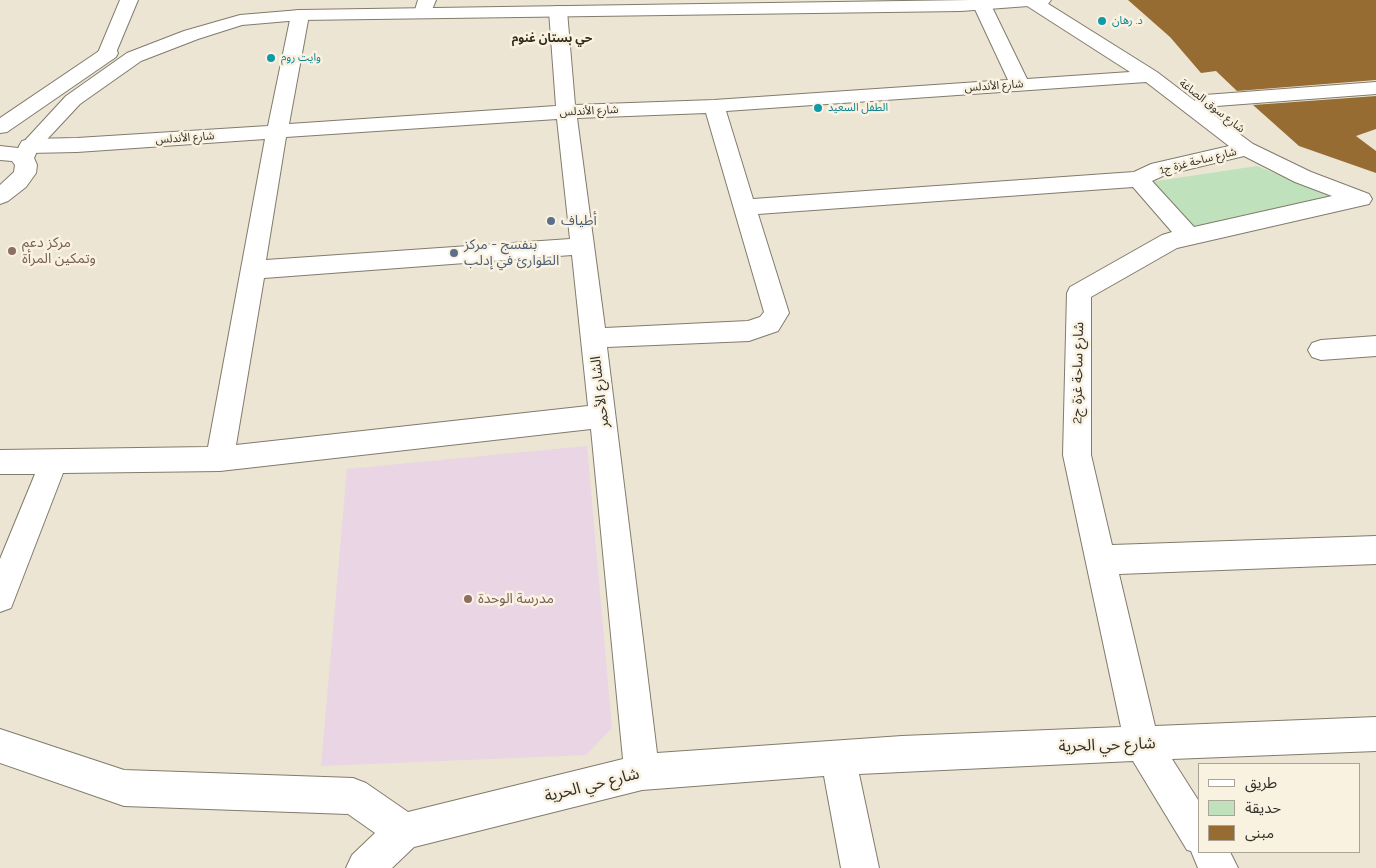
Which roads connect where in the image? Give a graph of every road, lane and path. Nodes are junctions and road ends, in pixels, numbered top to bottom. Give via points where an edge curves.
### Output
1 (129, 0) edge
2 (1035, 0) edge
3 (1059, 0) edge
4 (425, 4) edge
5 (982, 5) junction
6 (558, 12) junction
7 (300, 15) junction
8 (106, 55) junction
9 (1150, 76) junction
10 (1020, 85) junction
11 (1376, 88) edge
12 (1205, 101) junction
13 (714, 106) junction
14 (27, 108) junction
15 (566, 112) junction
16 (0, 120) edge
17 (0, 127) edge
18 (277, 132) junction
19 (1246, 149) junction
20 (26, 152) junction
21 (0, 153) edge
22 (1138, 179) junction
23 (1, 196) edge
24 (1370, 199) edge
25 (746, 207) junction
26 (1188, 236) junction
27 (582, 246) junction
28 (253, 270) junction
29 (594, 338) junction
30 (1376, 346) edge
31 (1321, 350) dead end
32 (603, 416) junction
33 (220, 459) junction
34 (54, 461) junction
35 (0, 462) edge
36 (1376, 550) edge
37 (1101, 560) junction
38 (0, 596) edge
39 (1376, 734) edge
40 (1142, 743) junction
41 (0, 746) edge
42 (838, 758) junction
43 (642, 772) junction
44 (404, 831) junction
45 (1198, 834) edge
46 (1210, 853) edge
47 (365, 868) edge
48 (860, 868) edge
49 (1219, 868) edge

1 - 8 street
2 - 5 street
2 - 9 street
3 - 12 street, شارع سوق الصاغة via 1165,70
4 - 6 street
4 - 7 street
4 - 8 street via 309,2 226,10 144,35
5 - 6 street
5 - 10 street
6 - 15 street, الشارع الأحمر
7 - 18 street
7 - 20 street via 240,20 134,57 74,100
8 - 14 street
9 - 10 street, شارع الأندلس
9 - 19 street
10 - 13 street, شارع الأندلس
11 - 12 street
12 - 24 street, شارع سوق الصاغة via 1287,158
13 - 15 street, شارع الأندلس
13 - 25 street
14 - 16 street
14 - 17 street
15 - 18 street, شارع الأندلس
15 - 27 street, الشارع الأحمر
18 - 20 street, شارع الأندلس via 77,145
18 - 28 street
19 - 22 street, شارع ساحة غزة ج1 via 1159,170
19 - 24 street via 1303,177
20 - 21 street, شارع الأندلس
20 - 23 street via 25,174
22 - 25 street
22 - 26 street, شارع ساحة غزة ج1
24 - 26 street, شارع ساحة غزة ج2
25 - 29 street via 777,313 769,324 749,332
26 - 37 street, شارع ساحة غزة ج2 via 1170,241 1079,293 1077,455
27 - 28 street
27 - 29 street, الشارع الأحمر
28 - 33 street
29 - 32 street, الشارع الأحمر
30 - 31 street
32 - 33 street
32 - 43 street, الشارع الأحمر
33 - 34 street
34 - 35 street
34 - 38 street
36 - 37 street
37 - 40 street, شارع ساحة غزة ج2
39 - 40 street, شارع حي الحرية
40 - 42 street, شارع حي الحرية
40 - 45 street, شارع ساحة غزة ج2
41 - 44 street via 124,788 353,796
42 - 43 street, شارع حي الحرية
42 - 48 street
43 - 44 street, شارع حي الحرية
44 - 47 street, شارع حي الحرية
46 - 49 street

